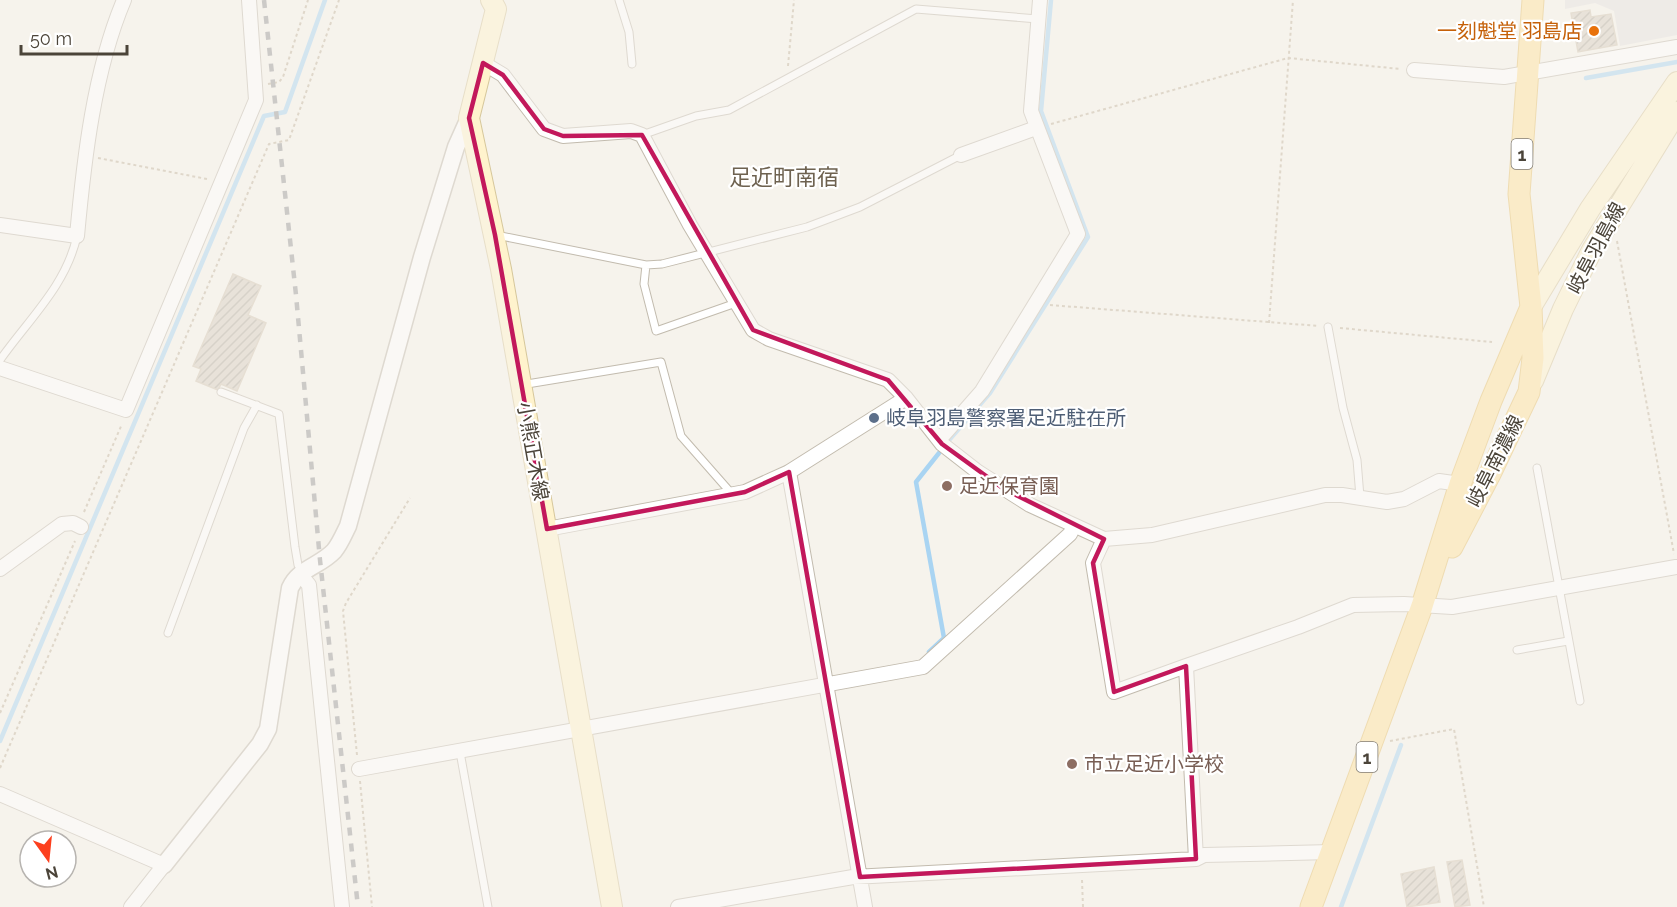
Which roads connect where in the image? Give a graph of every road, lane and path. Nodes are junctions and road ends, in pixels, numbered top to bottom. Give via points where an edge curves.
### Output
1 (124, 0) edge
2 (249, 0) edge
3 (308, 0) edge
4 (339, 0) edge
5 (619, 0) edge
6 (794, 0) edge
7 (1040, 0) edge
8 (1293, 0) edge
9 (1533, 0) edge
10 (496, 3) edge
11 (1038, 19) junction
12 (1677, 47) edge
13 (1288, 58) junction
14 (483, 63) junction
15 (632, 64) dead end
16 (1414, 70) joint
17 (1528, 73) junction
18 (789, 77) junction
19 (256, 82) junction
20 (1677, 82) edge
21 (1677, 112) edge
22 (469, 118) junction
23 (1036, 128) junction
24 (642, 135) junction
25 (961, 155) joint
26 (86, 156) junction
27 (223, 182) junction
28 (1607, 223) junction
29 (0, 225) edge
30 (495, 235) junction
31 (77, 236) junction
32 (707, 251) junction
33 (646, 265) junction
34 (1039, 300) junction
35 (736, 303) junction
36 (1531, 307) junction
37 (1269, 323) junction
38 (1328, 327) junction
39 (1492, 342) dead end
40 (0, 360) edge
41 (0, 368) edge
42 (521, 385) junction
43 (221, 392) dead end
44 (1529, 392) junction
45 (906, 398) junction
46 (257, 405) junction
47 (126, 410) junction
48 (939, 440) junction
49 (1537, 468) dead end
50 (789, 472) junction
51 (1460, 483) junction
52 (732, 494) junction
53 (1360, 497) junction
54 (410, 498) dead end
55 (79, 526) junction
56 (1074, 526) junction
57 (547, 529) junction
58 (1104, 539) junction
59 (1676, 567) edge
60 (0, 569) edge
61 (301, 573) junction
62 (1558, 588) junction
63 (1422, 606) junction
64 (168, 633) dead end
65 (1568, 641) junction
66 (1517, 650) dead end
67 (1186, 666) junction
68 (827, 686) junction
69 (1580, 701) dead end
70 (0, 713) edge
71 (582, 730) junction
72 (1374, 738) junction
73 (460, 752) junction
74 (0, 768) edge
75 (359, 769) junction
76 (0, 794) edge
77 (1332, 852) junction
78 (1196, 859) junction
79 (1081, 864) junction
80 (164, 866) junction
81 (861, 877) junction
82 (131, 907) edge
83 (342, 907) edge
84 (372, 907) edge
85 (488, 907) edge
86 (612, 907) edge
87 (678, 907) edge
88 (865, 907) edge
89 (1083, 907) edge
90 (1311, 907) edge
91 (1484, 907) edge

1 - 26 street via 98,92
2 - 19 street
3 - 19 path via 279,82
4 - 74 path via 289,140 269,144
5 - 15 lane via 629,32
6 - 18 path
7 - 11 street
8 - 13 path
9 - 17 main road, 岐阜南濃線 / 1
10 - 14 main road, 小熊正木線
11 - 18 lane via 916,9
11 - 23 street via 1031,111
12 - 17 street
13 - 16 path
13 - 23 path
13 - 37 path
14 - 22 main road, 小熊正木線
14 - 24 street via 503,75 544,129 563,136 631,131
16 - 17 street via 1504,77
17 - 36 main road, 岐阜南濃線 / 1 via 1519,194
18 - 24 lane via 729,110
19 - 27 street via 256,100
20 - 36 main road, 岐阜羽島線 via 1590,209
21 - 28 main road, 岐阜羽島線
22 - 30 main road, 小熊正木線
22 - 61 street via 456,147 422,257 348,526 333,552
23 - 25 street
23 - 34 street via 1078,234
24 - 32 street
25 - 32 lane via 860,207 807,227
26 - 27 path
26 - 31 street
27 - 47 street
28 - 44 main road, 岐阜羽島線 via 1563,309
28 - 59 path via 1617,238
29 - 31 street
30 - 33 lane
30 - 42 main road, 小熊正木線
31 - 40 lane via 57,284
32 - 33 lane
32 - 35 street
33 - 35 lane via 644,284 657,331
34 - 37 path via 1051,305
34 - 48 street via 982,391
35 - 45 street via 753,330 769,339 868,371 888,380
36 - 44 main road, 岐阜南濃線 / 1 via 1533,358
36 - 51 main road, 岐阜南濃線 / 1
37 - 38 path
38 - 39 path
38 - 53 lane via 1342,408 1357,460
41 - 47 street
42 - 52 lane via 661,362 681,436
42 - 57 main road, 小熊正木線
43 - 46 lane
44 - 63 main road, 岐阜南濃線 / 1 via 1456,535 1435,587
45 - 48 street
45 - 50 street
46 - 61 lane via 279,414
46 - 64 lane via 244,428
47 - 55 path
48 - 56 street via 1004,489
49 - 62 lane
50 - 52 street
50 - 68 street
51 - 53 street via 1438,482 1404,499 1387,502
51 - 63 main road, 岐阜南濃線 / 1
52 - 57 street
53 - 58 street via 1325,495 1152,535
54 - 75 path via 344,611
55 - 60 street via 62,524
55 - 70 path
56 - 58 street
56 - 68 street via 1070,534 923,667
57 - 71 main road, 小熊正木線
58 - 67 street via 1093,563 1114,692
59 - 62 street
61 - 80 street via 286,601 268,729
61 - 83 street via 309,585
62 - 63 street via 1452,607
62 - 65 lane
63 - 67 street via 1353,605
63 - 72 main road, 岐阜南濃線 / 1
65 - 66 lane
65 - 69 lane
67 - 78 street
68 - 71 street
68 - 81 street
71 - 73 street
71 - 86 main road, 小熊正木線
72 - 77 main road, 岐阜南濃線 / 1
72 - 91 path via 1387,742 1454,729
73 - 75 street
73 - 85 lane
75 - 84 path
76 - 80 street
77 - 78 street via 1204,855
77 - 90 main road, 岐阜南濃線 / 1
78 - 79 street
79 - 81 street
79 - 89 path
80 - 82 street
81 - 87 street
81 - 88 street

